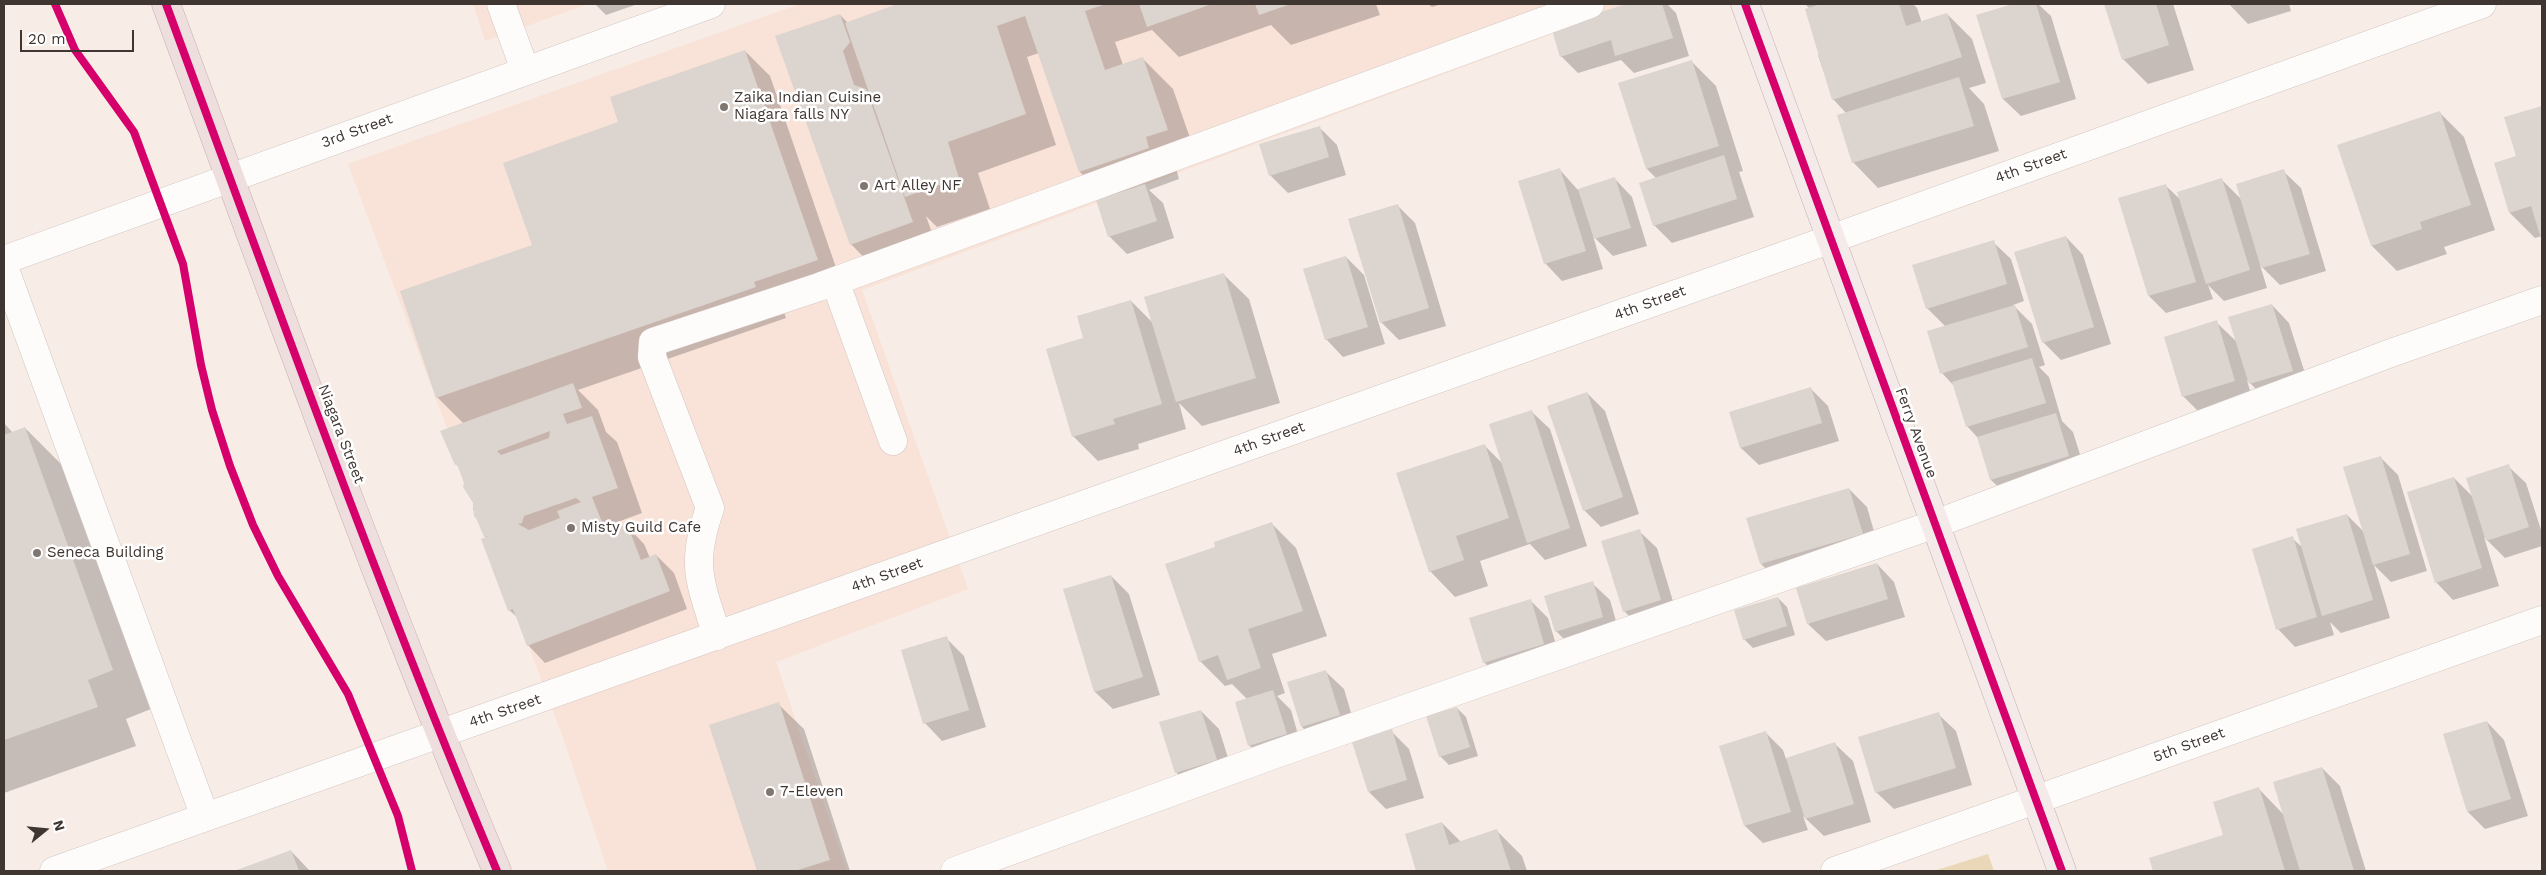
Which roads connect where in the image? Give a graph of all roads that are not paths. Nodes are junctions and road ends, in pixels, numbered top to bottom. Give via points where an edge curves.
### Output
1 (166, 4) edge
2 (501, 4) edge
3 (711, 4) edge
4 (1590, 4) edge
5 (1745, 4) edge
6 (2482, 4) edge
7 (525, 70) junction
8 (230, 178) junction
9 (1831, 239) junction
10 (4, 260) edge
11 (4, 267) edge
12 (835, 281) junction
13 (2542, 300) edge
14 (893, 441) dead end
15 (1935, 524) junction
16 (2542, 620) edge
17 (717, 636) junction
18 (439, 734) junction
19 (2036, 799) junction
20 (205, 817) junction
21 (54, 871) edge
22 (497, 871) edge
23 (955, 871) edge
24 (1835, 871) edge
25 (2062, 871) edge

1 - 8 highway, Niagara Street
2 - 7 street
3 - 7 street, 3rd Street
4 - 12 street
5 - 9 main road, Ferry Avenue
6 - 9 street, 4th Street
7 - 8 street, 3rd Street
8 - 10 street, 3rd Street
8 - 18 highway, Niagara Street
9 - 15 main road, Ferry Avenue
9 - 17 street, 4th Street
11 - 20 street
12 - 14 street
12 - 17 street via 653,342 652,357 710,508 701,533 697,565
13 - 15 street via 2391,353
15 - 19 main road, Ferry Avenue
15 - 23 street via 1273,755
16 - 19 street, 5th Street
17 - 18 street, 4th Street
18 - 20 street, 4th Street
18 - 22 highway, Niagara Street
19 - 24 street, 5th Street
19 - 25 main road, Ferry Avenue
20 - 21 street, 4th Street

